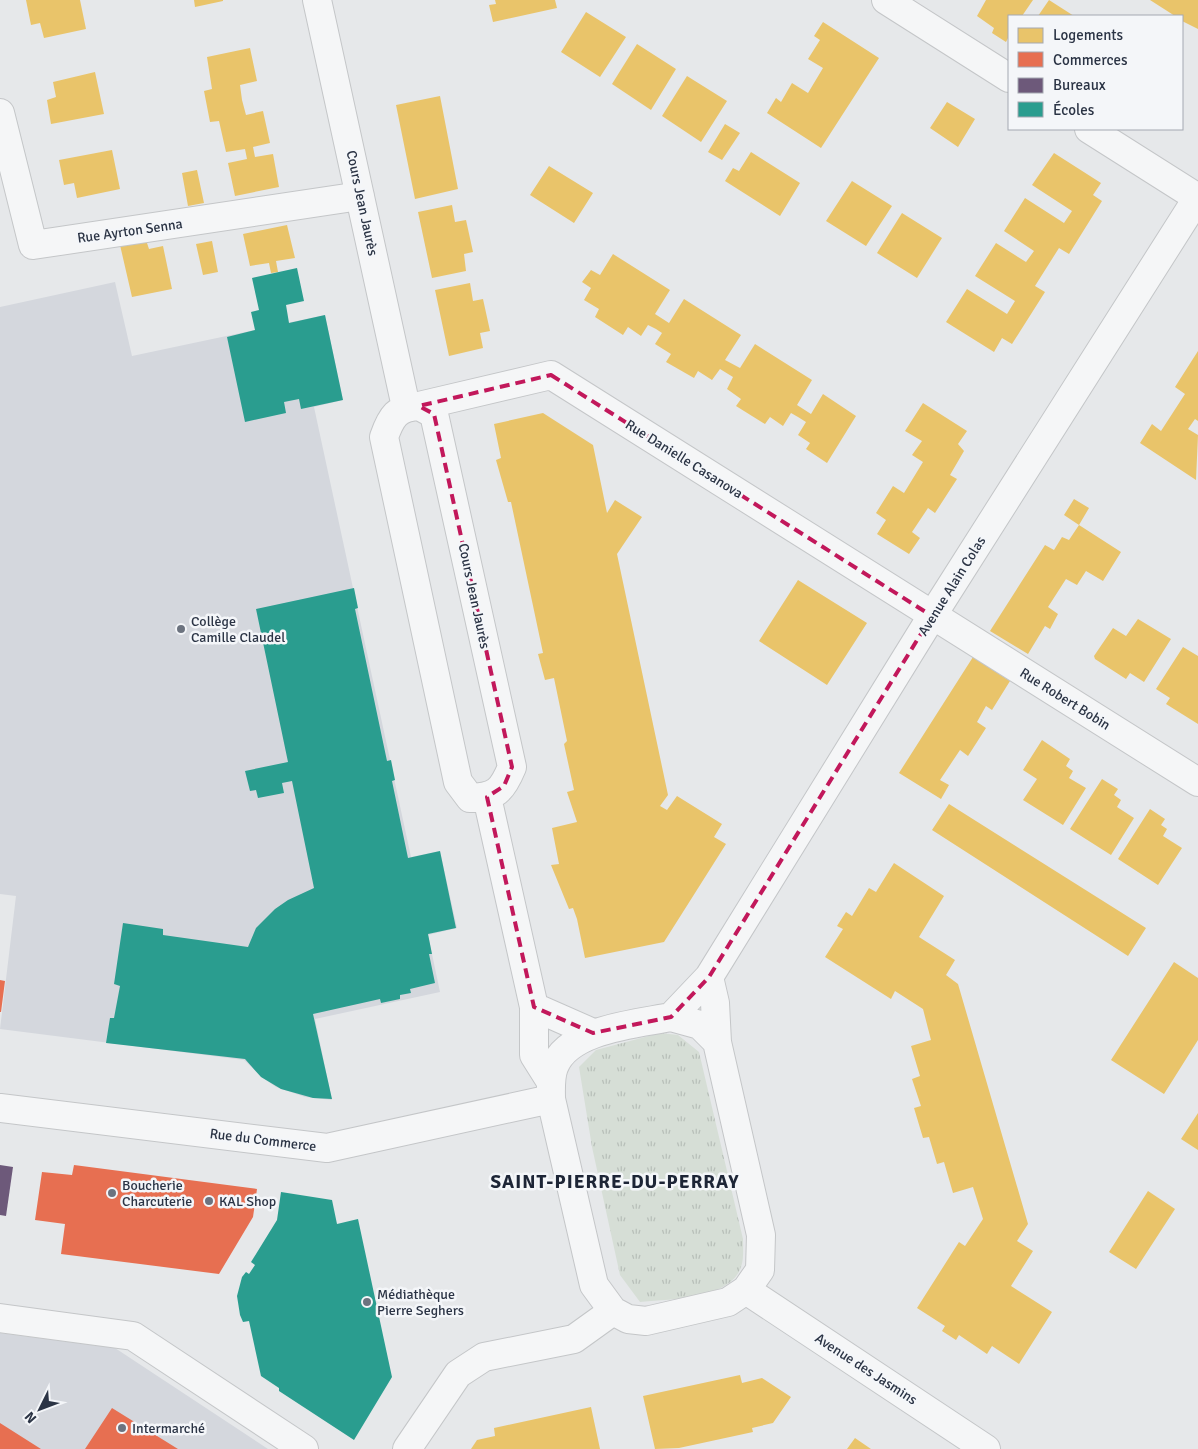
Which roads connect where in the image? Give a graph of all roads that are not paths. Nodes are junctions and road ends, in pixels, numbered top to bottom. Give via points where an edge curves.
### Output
1 (318, 0) edge
2 (886, 0) edge
3 (1008, 77) edge
4 (0, 113) edge
5 (1091, 130) edge
6 (360, 196) junction
7 (1198, 198) edge
8 (413, 407) junction
9 (932, 616) junction
10 (1198, 782) edge
11 (487, 797) junction
12 (709, 977) junction
13 (534, 1007) junction
14 (671, 1017) junction
15 (593, 1033) junction
16 (717, 1042) junction
17 (551, 1090) junction
18 (0, 1108) edge
19 (746, 1290) junction
20 (613, 1311) junction
21 (0, 1318) edge
22 (304, 1449) edge
23 (407, 1449) edge
24 (986, 1449) edge

1 - 6 street, Cours Jean Jaurès
2 - 3 street
4 - 6 street, Rue Ayrton Senna via 33,245
5 - 7 street
6 - 8 street, Cours Jean Jaurès
7 - 9 street, Avenue Alain Colas
8 - 9 street, Rue Danielle Casanova via 550,375
8 - 11 street, Cours Jean Jaurès via 434,414 512,768 504,786
8 - 11 street via 391,419 384,437 458,782 470,798
9 - 10 street, Rue Robert Bobin
9 - 12 street, Avenue Alain Colas
11 - 13 street
12 - 14 street, Avenue Alain Colas
12 - 16 street via 715,1003
13 - 15 street
13 - 17 street via 534,1055
14 - 15 street
14 - 16 street via 700,1025
15 - 17 street via 568,1048 554,1067
16 - 19 street via 762,1235 760,1270
17 - 18 street, Rue du Commerce via 327,1148
17 - 20 street via 594,1284
19 - 20 street via 728,1302 646,1321 628,1319
19 - 24 street, Avenue des Jasmins
20 - 23 street via 574,1339 484,1357 458,1374
21 - 22 street via 133,1336

